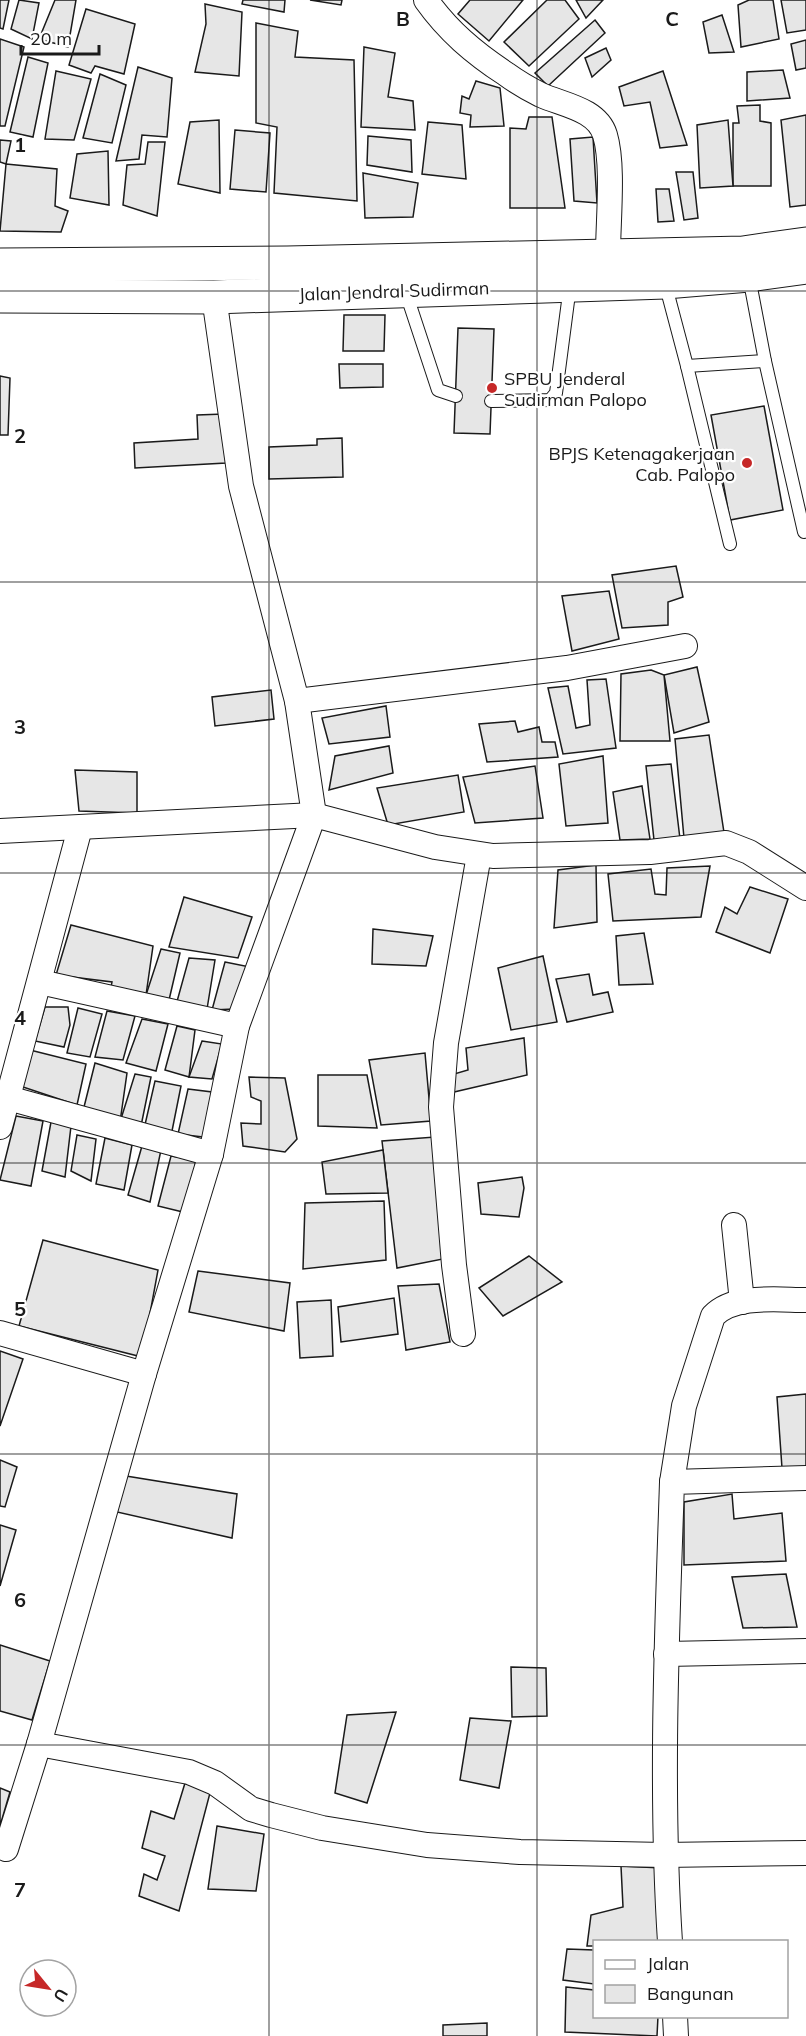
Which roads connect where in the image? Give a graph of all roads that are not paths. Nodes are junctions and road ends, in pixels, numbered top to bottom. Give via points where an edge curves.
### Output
1 (426, 0) edge
2 (608, 254) junction
3 (796, 257) edge
4 (0, 266) edge
5 (749, 275) junction
6 (665, 282) junction
7 (570, 285) junction
8 (406, 291) junction
9 (0, 296) edge
10 (214, 297) junction
11 (765, 361) junction
12 (687, 366) junction
13 (456, 396) dead end
14 (491, 401) dead end
15 (804, 532) dead end
16 (730, 544) dead end
17 (685, 646) dead end
18 (297, 701) junction
19 (314, 815) junction
20 (80, 828) junction
21 (0, 831) edge
22 (479, 855) junction
23 (806, 888) edge
24 (40, 982) junction
25 (237, 1026) junction
26 (8, 1098) junction
27 (0, 1127) edge
28 (211, 1154) junction
29 (734, 1226) dead end
30 (806, 1300) edge
31 (742, 1302) junction
32 (0, 1333) edge
33 (463, 1334) dead end
34 (144, 1374) junction
35 (806, 1478) edge
36 (672, 1482) junction
37 (806, 1651) edge
38 (666, 1654) junction
39 (39, 1744) junction
40 (6, 1850) dead end
41 (806, 1853) edge
42 (664, 1855) junction
43 (670, 1940) edge
44 (675, 2018) edge
45 (676, 2036) edge

1 - 2 street via 444,25 469,48 524,85 589,115 598,123 608,152
2 - 3 highway, Jalan Jendral Sudirman via 743,253
2 - 4 highway, Jalan Jendral Sudirman
3 - 5 highway, Jalan Jendral Sudirman
5 - 6 highway, Jalan Jendral Sudirman
5 - 11 lane
6 - 7 highway, Jalan Jendral Sudirman
6 - 12 lane
7 - 8 highway, Jalan Jendral Sudirman
7 - 14 lane via 556,393 550,400
8 - 10 highway, Jalan Jendral Sudirman
8 - 13 lane via 438,390
9 - 10 highway, Jalan Jendral Sudirman
10 - 18 street via 241,486
11 - 12 lane
11 - 15 lane
12 - 16 lane
17 - 18 street via 567,668
18 - 19 street
19 - 20 street
19 - 22 street
19 - 25 street
20 - 21 street
20 - 24 street
22 - 23 street via 650,852 726,843 749,852
22 - 33 street via 446,1043 441,1107
24 - 25 street
24 - 26 street
25 - 28 street
26 - 27 street
26 - 28 street
28 - 34 street
29 - 31 street
30 - 31 street
31 - 36 street via 722,1308 709,1323 684,1406
32 - 34 street
34 - 39 street
35 - 36 street
36 - 38 street
37 - 38 street
38 - 42 street
39 - 40 street
39 - 42 street via 189,1772 215,1783 251,1809 322,1828 427,1845 520,1852
41 - 42 street
42 - 43 street
44 - 45 street

